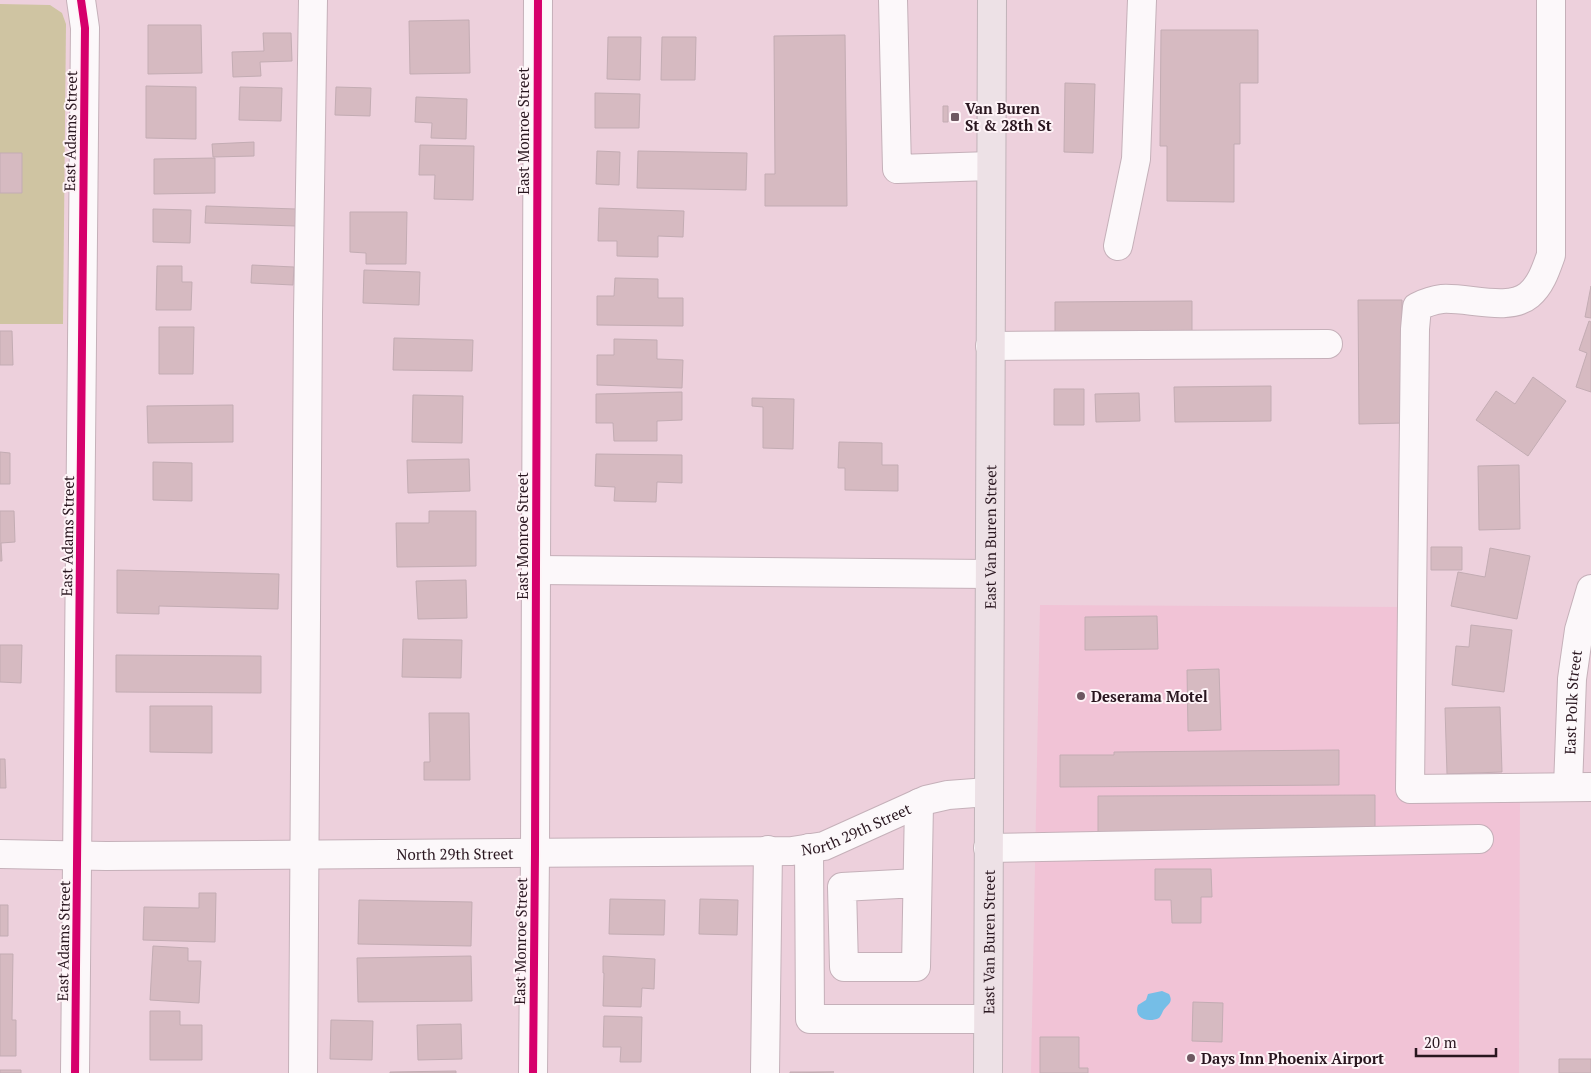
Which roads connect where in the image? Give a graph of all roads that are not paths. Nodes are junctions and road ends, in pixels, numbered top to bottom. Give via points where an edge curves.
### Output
1 (81, 0) edge
2 (313, 0) edge
3 (538, 0) edge
4 (893, 0) edge
5 (992, 0) edge
6 (1142, 0) edge
7 (1551, 0) edge
8 (991, 166) junction
9 (1118, 246) dead end
10 (1328, 344) dead end
11 (990, 346) junction
12 (536, 570) junction
13 (989, 574) junction
14 (1591, 589) edge
15 (1579, 787) edge
16 (988, 792) junction
17 (918, 804) junction
18 (1480, 839) dead end
19 (809, 848) junction
20 (988, 848) junction
21 (768, 850) junction
22 (535, 853) junction
23 (0, 854) edge
24 (304, 854) junction
25 (78, 856) junction
26 (917, 883) dead end
27 (988, 1019) junction
28 (75, 1073) edge
29 (303, 1073) edge
30 (533, 1073) edge
31 (765, 1073) edge
32 (988, 1073) edge

1 - 25 street, East Adams Street via 85,38
2 - 24 street
3 - 12 street, East Monroe Street
4 - 8 street via 897,169
5 - 8 main road, East Van Buren Street
6 - 9 street via 1136,159
7 - 15 street via 1551,255 1544,276 1529,295 1515,302 1444,299 1417,308 1410,789
8 - 11 main road, East Van Buren Street
10 - 11 street
11 - 13 main road, East Van Buren Street
12 - 13 street
12 - 22 street, East Monroe Street
13 - 16 main road, East Van Buren Street
14 - 15 street, East Polk Street via 1579,630 1572,679
16 - 17 street, North 29th Street via 948,794
16 - 20 main road, East Van Buren Street
17 - 19 street, North 29th Street via 824,846
17 - 26 street
18 - 20 street
19 - 21 street, North 29th Street
19 - 27 street via 810,1019
20 - 27 main road, East Van Buren Street
21 - 22 street, North 29th Street
21 - 31 street
22 - 24 street, North 29th Street
22 - 30 street, East Monroe Street
23 - 25 street, North 29th Street
24 - 25 street, North 29th Street
24 - 29 street
25 - 28 street, East Adams Street
27 - 32 main road, East Van Buren Street

